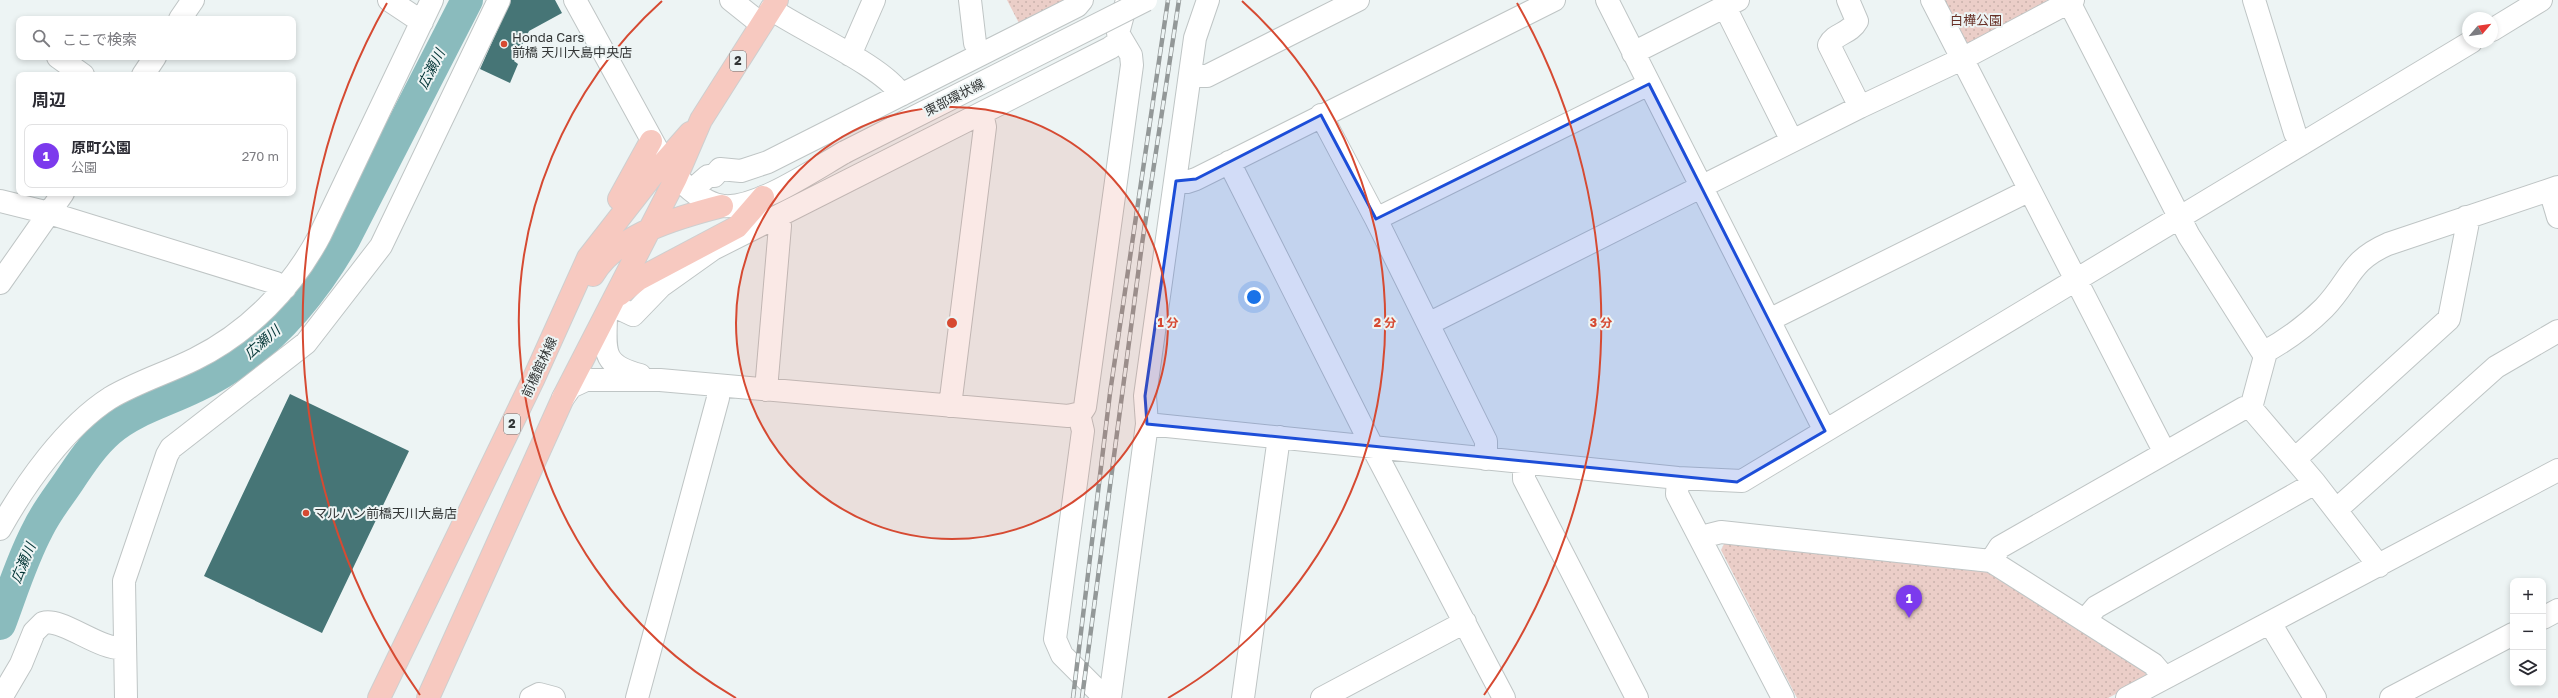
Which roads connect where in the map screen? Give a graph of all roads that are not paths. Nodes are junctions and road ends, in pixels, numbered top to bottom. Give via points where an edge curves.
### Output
1 (193, 0) edge
2 (389, 0) edge
3 (432, 0) edge
4 (499, 0) edge
5 (575, 0) edge
6 (731, 0) edge
7 (874, 0) edge
8 (970, 0) edge
9 (1128, 0) edge
10 (1146, 0) edge
11 (1208, 0) edge
12 (1358, 0) edge
13 (1554, 0) edge
14 (1607, 0) edge
15 (1848, 0) edge
16 (1932, 0) edge
17 (2254, 0) edge
18 (2537, 1) edge
19 (2064, 2) edge
20 (1079, 3) edge
21 (1732, 3) edge
22 (770, 11) edge
23 (182, 16) edge
24 (422, 22) junction
25 (2498, 26) edge
26 (1121, 40) junction
27 (2462, 47) edge
28 (1633, 53) junction
29 (982, 54) junction
30 (850, 55) junction
31 (1962, 59) junction
32 (62, 60) edge
33 (153, 60) edge
34 (79, 72) edge
35 (145, 72) edge
36 (1190, 76) junction
37 (1649, 84) junction
38 (901, 95) junction
39 (1860, 107) junction
40 (982, 113) junction
41 (1321, 115) junction
42 (651, 141) junction
43 (1792, 141) junction
44 (2302, 144) junction
45 (1229, 162) junction
46 (677, 177) junction
47 (1176, 181) junction
48 (1701, 187) junction
49 (2554, 189) edge
50 (2028, 191) junction
51 (61, 196) edge
52 (763, 197) junction
53 (0, 201) edge
54 (722, 206) junction
55 (49, 213) junction
56 (776, 217) junction
57 (2466, 217) junction
58 (2558, 217) edge
59 (1376, 219) junction
60 (2179, 219) junction
61 (648, 232) junction
62 (588, 258) junction
63 (2077, 280) junction
64 (0, 283) edge
65 (284, 288) junction
66 (611, 307) junction
67 (1769, 320) junction
68 (1428, 324) junction
69 (2558, 331) edge
70 (2263, 353) junction
71 (533, 380) junction
72 (660, 380) junction
73 (718, 387) junction
74 (766, 390) junction
75 (562, 398) junction
76 (950, 406) junction
77 (2251, 408) junction
78 (1079, 414) junction
79 (1147, 424) junction
80 (1825, 431) junction
81 (1279, 437) junction
82 (1373, 448) junction
83 (2165, 453) junction
84 (1486, 459) junction
85 (2295, 459) junction
86 (1524, 463) junction
87 (2558, 470) edge
88 (1678, 478) junction
89 (2315, 484) junction
90 (2336, 510) junction
91 (0, 529) edge
92 (1701, 540) junction
93 (1991, 561) junction
94 (2379, 566) junction
95 (2558, 610) edge
96 (2546, 616) edge
97 (2085, 620) junction
98 (1465, 622) junction
99 (2270, 623) junction
100 (2510, 636) edge
101 (124, 648) junction
102 (2165, 678) junction
103 (1353, 691) edge
104 (1632, 696) edge
105 (1, 698) edge
106 (126, 698) edge
107 (379, 698) edge
108 (428, 698) edge
109 (532, 698) edge
110 (554, 698) edge
111 (637, 698) edge
112 (1105, 698) edge
113 (1110, 698) edge
114 (1242, 698) edge
115 (1322, 698) edge
116 (1504, 698) edge
117 (1783, 698) edge
118 (2127, 698) edge
119 (2315, 698) edge
120 (2391, 698) edge

1 - 23 street
2 - 24 street
3 - 24 street
4 - 101 street via 381,246 370,263 306,343 171,448 126,572
5 - 42 street
6 - 22 street
7 - 30 street
8 - 29 street via 975,43
9 - 26 street via 1118,33
10 - 52 street, 東部環状線, bridge via 845,152
11 - 36 street via 1195,38
12 - 36 street via 1207,76
13 - 41 street
14 - 28 street
15 - 39 street via 1857,21 1852,30 1836,38 1829,45
16 - 31 street
17 - 44 street via 2295,133
18 - 25 street
19 - 31 street
19 - 60 street
20 - 29 street
21 - 28 street
21 - 43 street
22 - 30 street
22 - 46 main road, 前橋館林線 / 2 via 700,122
24 - 65 street via 309,257
26 - 40 street
26 - 78 street via 1131,55 1132,65 1085,407
27 - 44 street
28 - 37 street
29 - 38 street
30 - 38 street via 893,84
31 - 39 street
31 - 50 street
32 - 34 street
33 - 35 street
36 - 47 street
37 - 48 street
37 - 59 street
38 - 46 street via 755,167 737,171 720,169 714,176
39 - 43 street
40 - 56 street
40 - 76 street via 985,127
41 - 45 street
41 - 59 street
42 - 46 street
42 - 62 main road via 594,242
43 - 48 street
44 - 60 street
45 - 47 street via 1196,179
45 - 82 street
46 - 54 street
46 - 61 main road, 前橋館林線 / 2
46 - 62 main road, 前橋館林線 / 2
47 - 79 street via 1145,396
48 - 67 street
48 - 68 street
49 - 57 street
49 - 58 street
50 - 63 street
50 - 67 street
51 - 55 street
52 - 54 street, 東部環状線 via 741,206
52 - 66 main road via 737,227 638,279
53 - 55 street
54 - 61 main road via 689,215
55 - 64 street
55 - 65 street via 276,283
56 - 66 street via 696,259 662,286 633,315
56 - 74 street via 780,226
57 - 70 street via 2388,244 2366,255 2325,307 2309,322
57 - 85 street via 2468,222 2448,319
59 - 68 street
60 - 63 street
60 - 70 street
61 - 66 main road, 前橋館林線 / 2
61 - 71 main road via 623,244 600,263
62 - 71 main road, 前橋館林線 / 2
63 - 80 street
63 - 83 street
65 - 91 street via 250,323 225,342 195,359 123,391 96,408 38,470 24,488
66 - 72 street via 605,343 612,362 623,370
66 - 75 main road, 前橋館林線 / 2
67 - 80 street
68 - 84 street via 1486,441
69 - 90 street via 2496,367
70 - 77 street via 2264,360
71 - 107 main road, 前橋館林線 / 2
72 - 73 street
72 - 75 street via 586,380 571,387
73 - 74 street
73 - 111 street via 718,398
74 - 76 street
75 - 108 main road, 前橋館林線 / 2
76 - 78 street via 1068,416
77 - 83 street via 2244,408
77 - 85 street
78 - 112 street via 1083,431 1055,639 1058,650 1067,661
79 - 81 street
79 - 113 street
80 - 88 street via 1742,481
81 - 82 street
81 - 114 street
82 - 84 street
82 - 98 street
83 - 93 street via 2000,547
84 - 86 street
85 - 89 street
86 - 88 street
86 - 104 street via 1524,479
87 - 94 street
88 - 92 street via 1677,494
89 - 90 street
89 - 97 street via 2096,607
90 - 94 street
92 - 93 street via 1721,532
92 - 117 street
93 - 97 street
94 - 99 street
95 - 96 street
97 - 102 street via 2153,664
98 - 103 street
98 - 116 street
99 - 102 street
99 - 119 street
100 - 120 street
101 - 105 street via 111,647 58,625 43,623 34,632 21,664
101 - 106 street
102 - 118 street
103 - 115 street
109 - 110 street via 539,694

